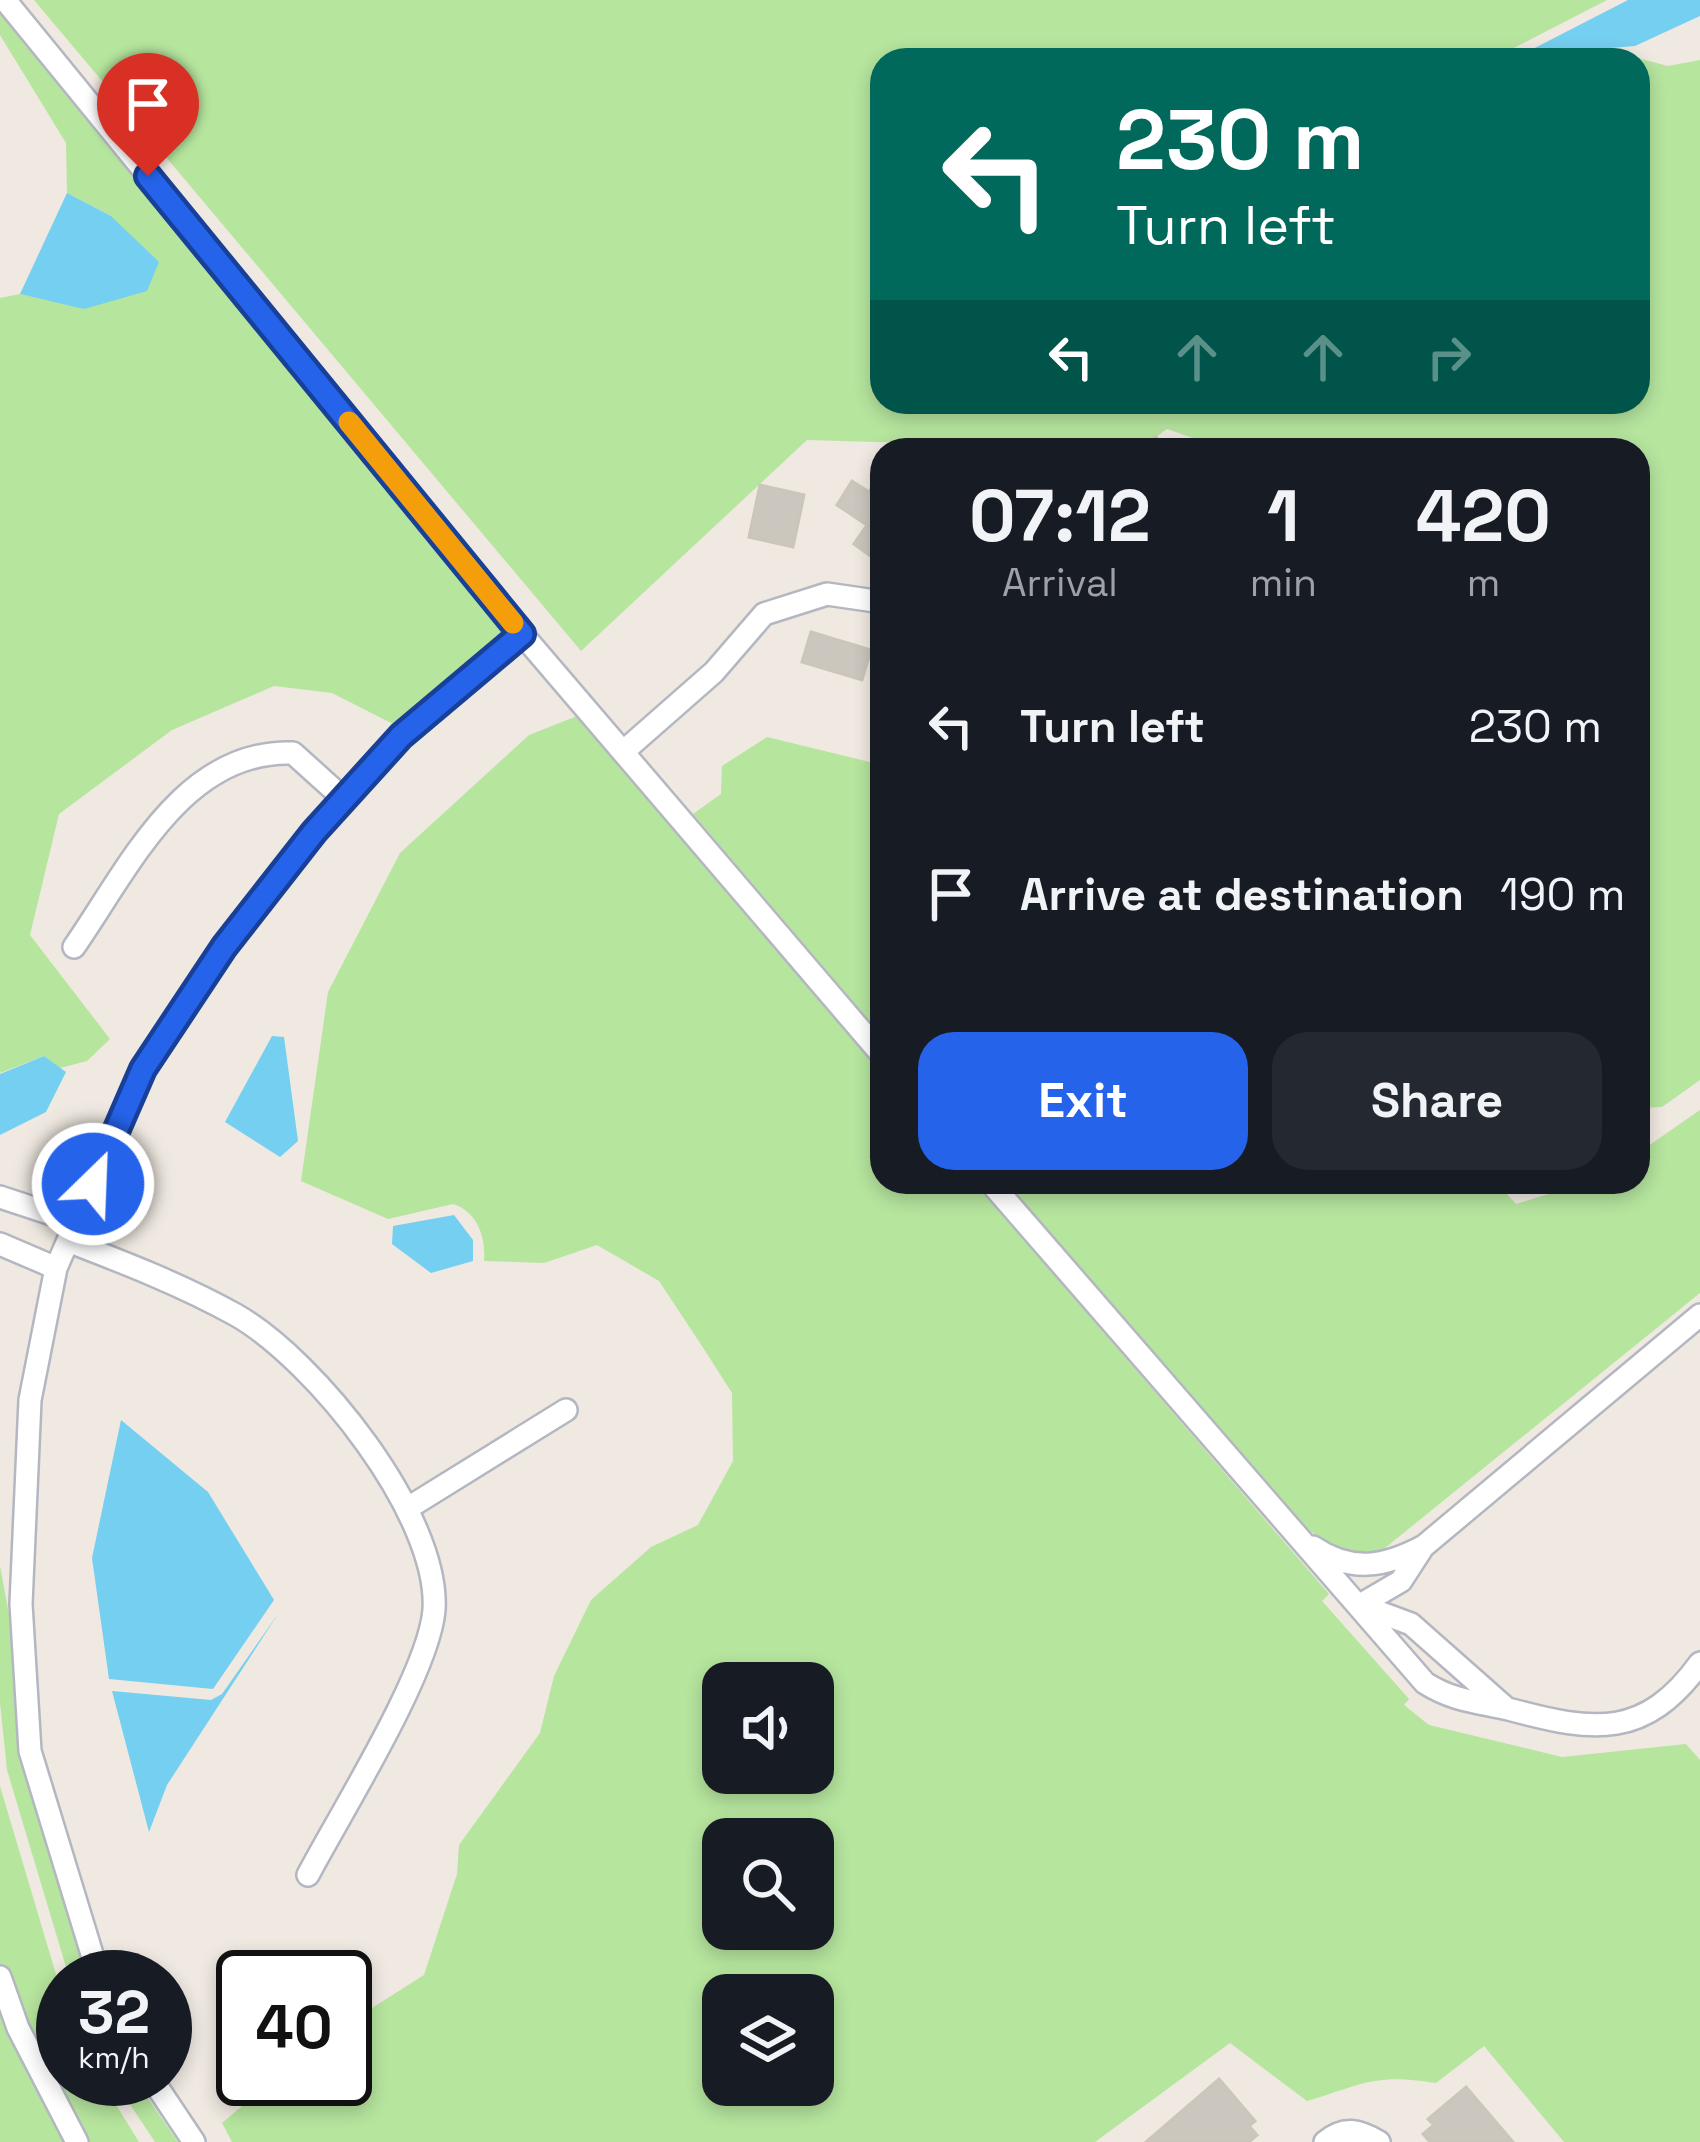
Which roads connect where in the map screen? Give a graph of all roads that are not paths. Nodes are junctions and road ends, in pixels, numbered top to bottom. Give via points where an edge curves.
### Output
1 (5, 0) edge
2 (870, 600) edge
3 (522, 634) junction
4 (624, 752) junction
5 (344, 800) junction
6 (74, 947) dead end
7 (870, 1041) edge
8 (1000, 1194) edge
9 (0, 1197) edge
10 (72, 1231) junction
11 (0, 1244) edge
12 (56, 1268) junction
13 (1700, 1315) edge
14 (566, 1410) dead end
15 (408, 1508) junction
16 (1293, 1534) junction
17 (1424, 1546) junction
18 (1402, 1582) junction
19 (1360, 1605) junction
20 (1411, 1624) junction
21 (1454, 1662) junction
22 (1700, 1663) edge
23 (1432, 1688) junction
24 (1506, 1708) junction
25 (308, 1875) dead end
26 (91, 1950) edge
27 (0, 1976) edge
28 (9, 2033) edge
29 (170, 2106) edge
30 (77, 2142) edge
31 (194, 2142) edge
32 (1325, 2142) edge
33 (1378, 2142) edge

1 - 3 street
2 - 4 street via 827,594 764,614 714,672
3 - 4 street
3 - 5 street via 401,736
4 - 7 street
5 - 6 street via 293,753 260,752 214,772 172,805
5 - 10 street via 224,947 143,1069
8 - 16 street
9 - 10 street
10 - 12 street
10 - 15 street via 240,1317 295,1362
11 - 12 street
12 - 26 street via 30,1400 21,1604 30,1751
13 - 17 street
14 - 15 street
15 - 25 street via 429,1557 434,1612 418,1667
16 - 17 street via 1352,1565
16 - 19 street
17 - 18 street
18 - 19 street
18 - 20 street
19 - 20 street
19 - 23 street
20 - 21 street
21 - 23 street
21 - 24 street
22 - 24 street via 1667,1701 1614,1726 1575,1727
23 - 24 street via 1474,1706
27 - 28 street
28 - 30 street
29 - 31 street
32 - 33 street via 1359,2130

